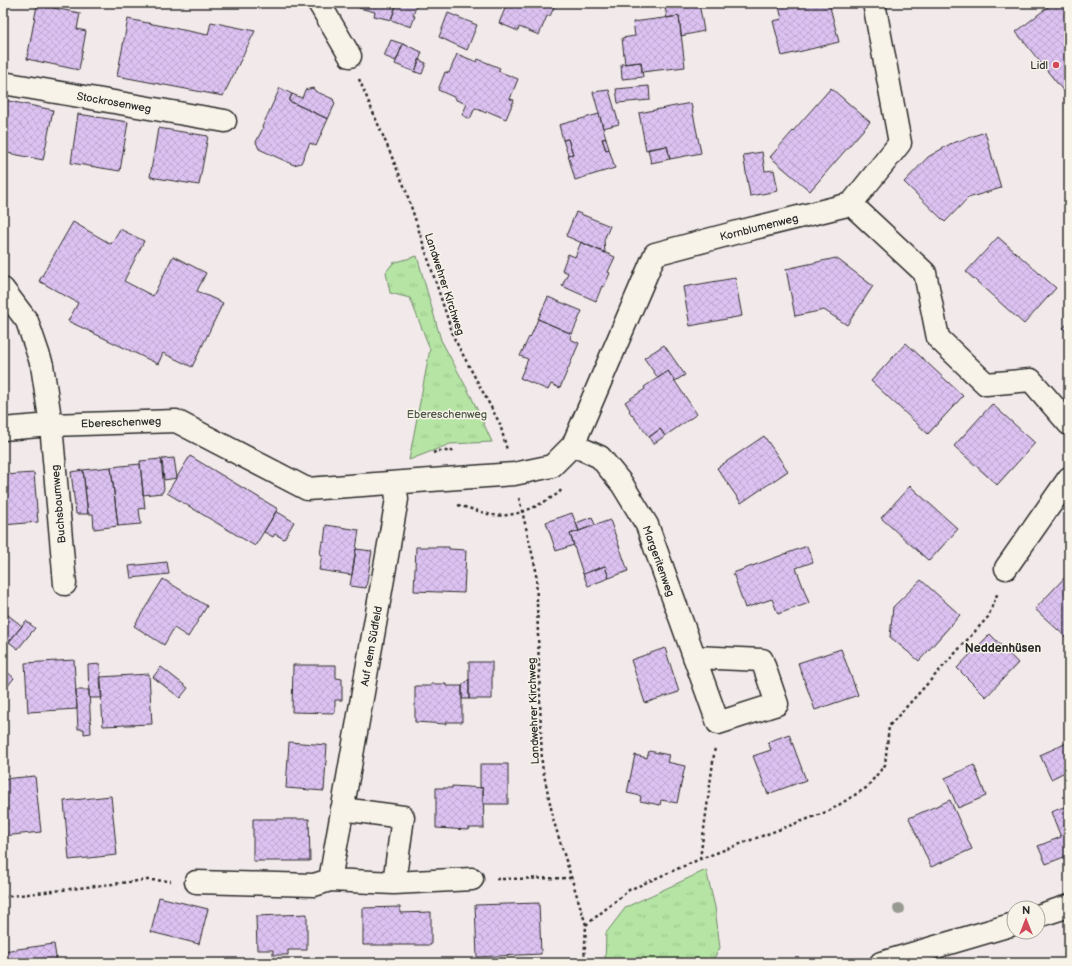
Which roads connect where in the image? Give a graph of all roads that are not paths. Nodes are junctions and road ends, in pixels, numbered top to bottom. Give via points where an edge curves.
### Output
1 (319, 3) edge
2 (874, 3) edge
3 (350, 56) road end
4 (3, 83) edge
5 (225, 121) dead end
6 (851, 204) junction
7 (3, 289) edge
8 (1069, 424) edge
9 (51, 425) junction
10 (3, 429) edge
11 (573, 445) junction
12 (1069, 478) edge
13 (395, 484) junction
14 (1006, 568) road end
15 (65, 584) dead end
16 (694, 657) junction
17 (342, 809) junction
18 (472, 879) road end
19 (330, 880) junction
20 (196, 882) road end
21 (394, 883) junction
22 (1069, 906) edge
23 (1046, 913) edge
24 (1006, 926) edge
25 (881, 963) edge

1 - 3 street
2 - 6 street via 900,143
4 - 5 street, Stockrosenweg
6 - 8 street via 924,273 938,338 986,384 1031,380
6 - 11 street, Kornblumenweg via 655,254
7 - 9 street via 27,321 42,365
9 - 10 street, Ebereschenweg
9 - 13 street, Ebereschenweg via 176,421 307,489
9 - 15 street, Buchsbaumweg
11 - 13 street, Ebereschenweg via 552,466 514,474
11 - 16 street, Margeritenweg via 600,458 622,484 647,525
12 - 14 street
13 - 17 street, Auf dem Südfeld via 397,499
16 - 16 street, Margeritenweg via 762,660 777,704 718,723
17 - 19 street, Auf dem Südfeld
17 - 21 street via 403,817
18 - 21 street
19 - 20 street via 314,885
19 - 21 street
22 - 23 street
24 - 25 street

